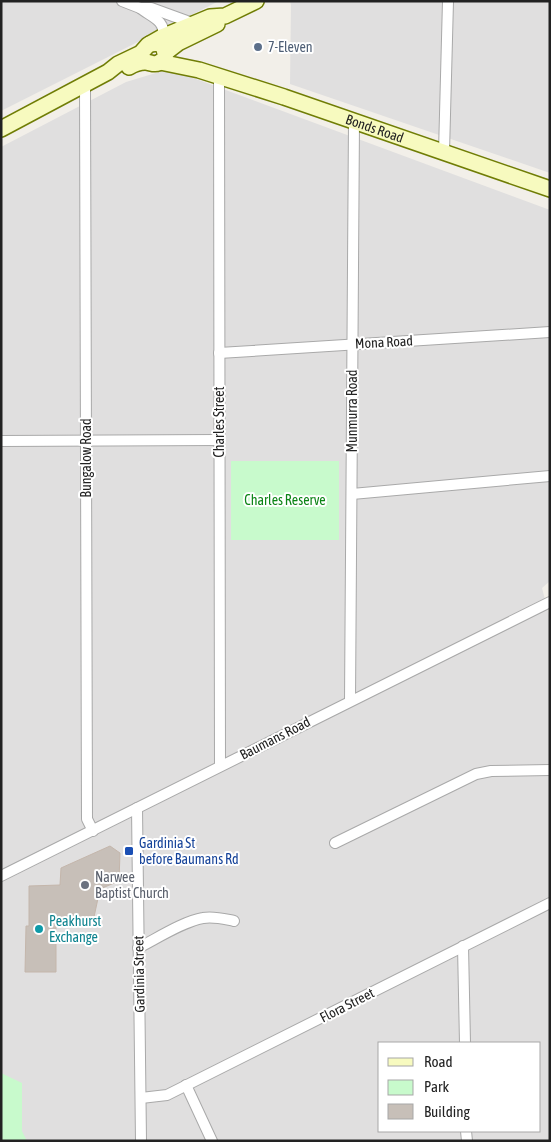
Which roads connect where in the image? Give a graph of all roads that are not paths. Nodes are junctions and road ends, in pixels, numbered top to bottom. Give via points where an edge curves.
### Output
1 (122, 1) edge
2 (256, 1) edge
3 (448, 1) edge
4 (164, 6) edge
5 (140, 8) junction
6 (225, 16) junction
7 (195, 24) junction
8 (186, 40) junction
9 (157, 52) junction
10 (181, 59) junction
11 (199, 70) junction
12 (219, 77) junction
13 (85, 85) junction
14 (354, 120) junction
15 (1, 129) edge
16 (444, 152) junction
17 (550, 189) edge
18 (550, 332) edge
19 (352, 344) junction
20 (219, 353) junction
21 (219, 440) junction
22 (1, 441) edge
23 (86, 441) junction
24 (550, 476) edge
25 (352, 494) junction
26 (550, 602) edge
27 (350, 701) junction
28 (220, 766) junction
29 (550, 770) edge
30 (136, 808) junction
31 (93, 830) junction
32 (335, 843) dead end
33 (1, 876) edge
34 (550, 903) edge
35 (234, 921) dead end
36 (463, 946) junction
37 (138, 948) junction
38 (465, 1042) edge
39 (186, 1085) junction
40 (141, 1098) junction
41 (142, 1141) edge
42 (212, 1141) edge

1 - 5 street
2 - 6 main road
3 - 16 street
4 - 5 street
4 - 7 street
5 - 9 street via 161,22 164,29
6 - 7 main road via 210,17
6 - 8 main road via 214,26
7 - 9 main road
8 - 9 main road
8 - 10 main road via 180,51
9 - 10 main road, Bonds Road
9 - 11 main road, Bonds Road
9 - 13 main road, Bonds Road
10 - 11 main road, Bonds Road
11 - 12 main road, Bonds Road
12 - 14 main road, Bonds Road
12 - 20 street, Charles Street
13 - 15 main road, Bonds Road
13 - 23 street, Bungalow Road
14 - 16 main road, Bonds Road
14 - 19 street, Munmurra Road
16 - 17 main road, Bonds Road
18 - 19 street, Mona Road
19 - 20 street, Mona Road
19 - 25 street, Munmurra Road
20 - 21 street, Charles Street
21 - 23 street
21 - 28 street, Charles Street
22 - 23 street
23 - 31 street, Bungalow Road via 87,819
24 - 25 street
25 - 27 street, Munmurra Road
26 - 27 street, Baumans Road
27 - 28 street, Baumans Road
28 - 30 street, Baumans Road
29 - 32 street via 476,774
30 - 31 street, Baumans Road
30 - 37 street, Gardinia Street
31 - 33 street, Baumans Road
34 - 36 street, Flora Street
35 - 37 street via 202,918
36 - 38 street
36 - 39 street, Flora Street
37 - 40 street, Gardinia Street
39 - 40 street, Flora Street via 167,1095
39 - 42 street
40 - 41 street, Gardinia Street

